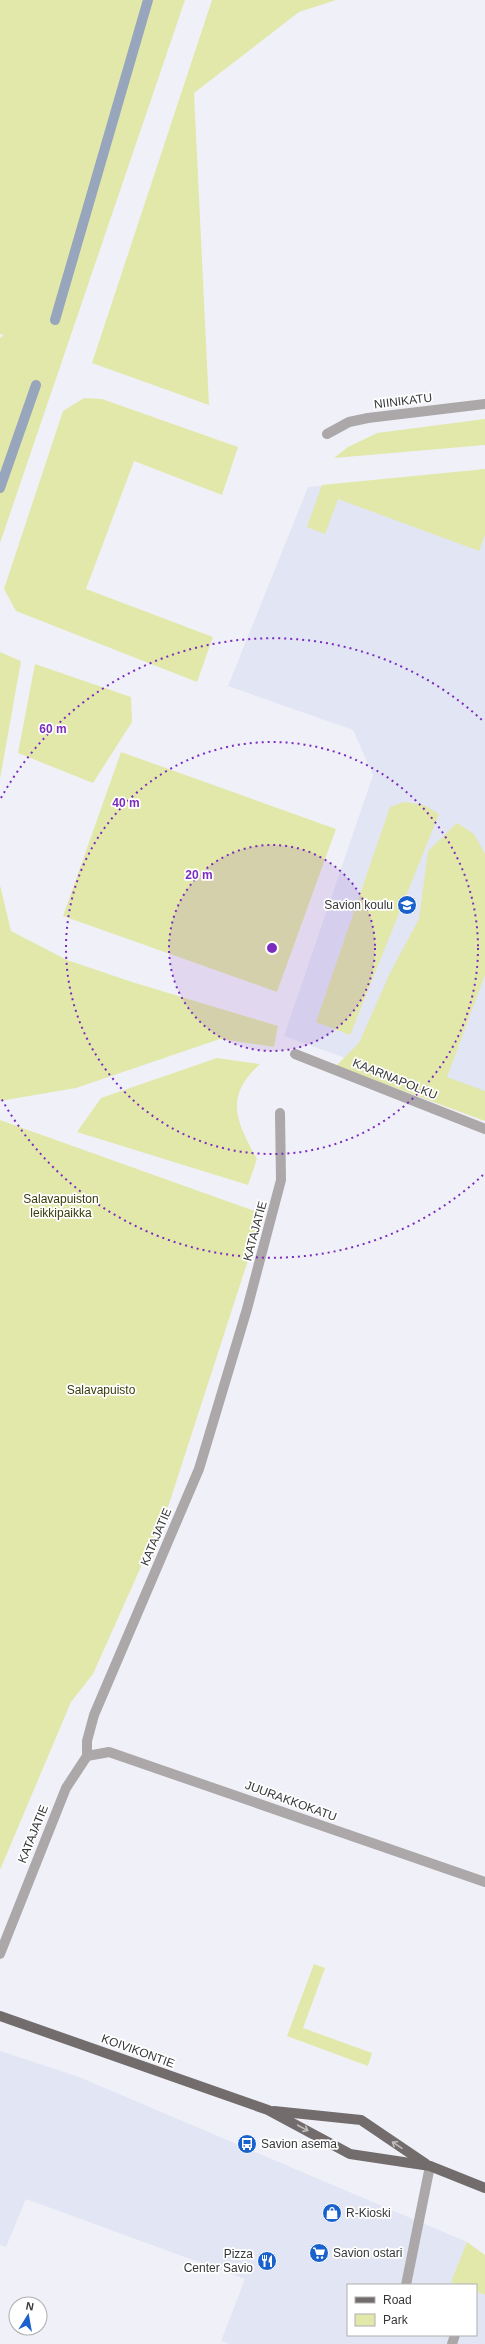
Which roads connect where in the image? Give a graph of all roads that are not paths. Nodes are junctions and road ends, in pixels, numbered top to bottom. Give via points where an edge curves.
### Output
1 (485, 404) edge
2 (327, 434) dead end
3 (294, 1054) dead end
4 (280, 1112) dead end
5 (485, 1129) edge
6 (87, 1756) junction
7 (485, 1882) edge
8 (0, 1954) edge
9 (0, 2016) edge
10 (268, 2110) junction
11 (430, 2166) junction
12 (485, 2188) edge
13 (406, 2284) edge

1 - 2 street, NIINIKATU via 368,418 349,422
3 - 5 street, KAARNAPOLKU
4 - 6 street, KATAJATIE via 281,1180 236,1350 199,1469 94,1715 87,1741
6 - 7 street, JUURAKKOKATU via 109,1752
6 - 8 street, KATAJATIE via 66,1788
9 - 10 main road, KOIVIKONTIE
10 -> 11 main road, KOIVIKONTIE via 350,2154
11 -> 10 main road, KOIVIKONTIE via 361,2120
11 - 12 main road, KOIVIKONTIE
11 - 13 street

